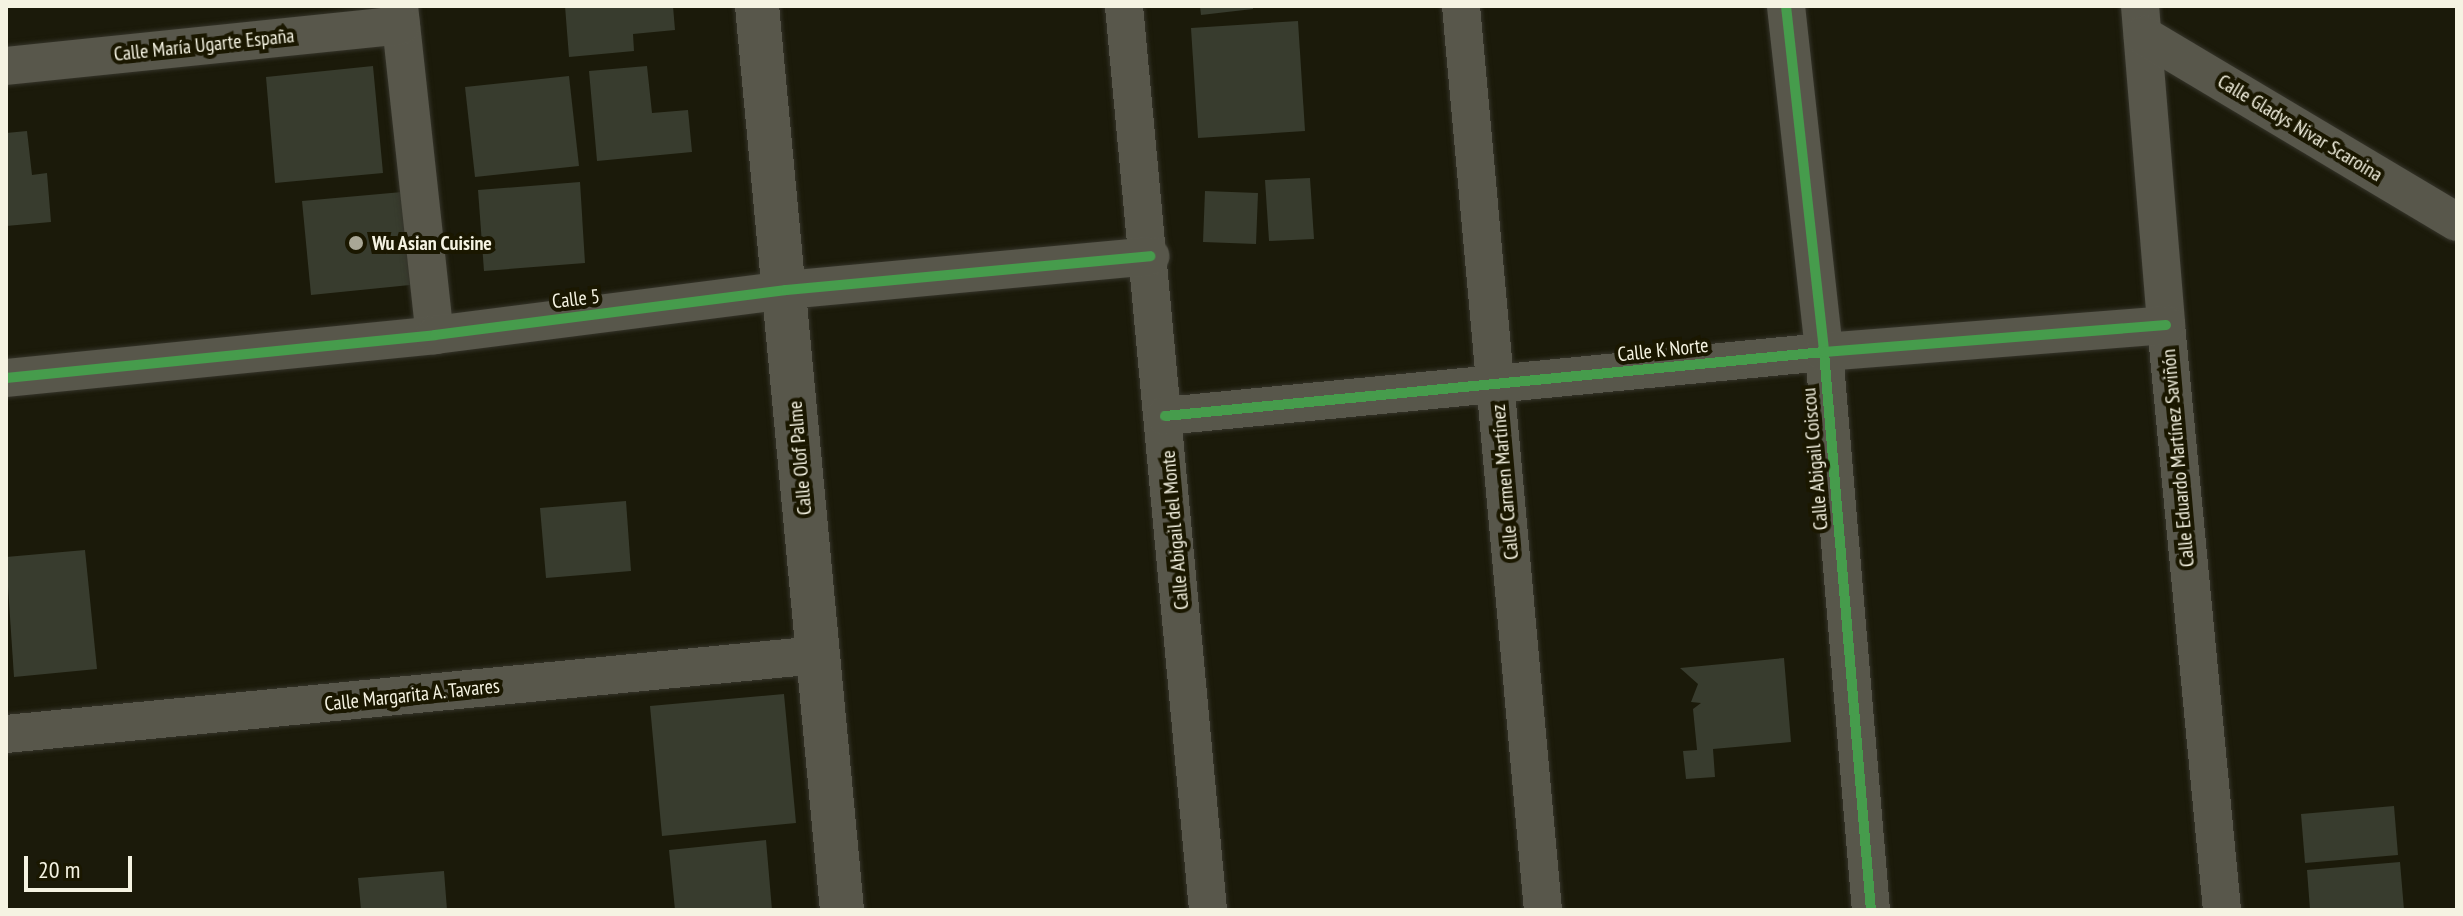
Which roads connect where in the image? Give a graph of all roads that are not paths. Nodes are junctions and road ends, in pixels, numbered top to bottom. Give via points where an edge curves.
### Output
1 (757, 6) edge
2 (1124, 6) edge
3 (1461, 6) edge
4 (1786, 6) edge
5 (400, 15) edge
6 (2142, 20) edge
7 (6, 66) edge
8 (2457, 222) edge
9 (1150, 256) junction
10 (786, 290) junction
11 (2166, 325) junction
12 (435, 335) junction
13 (1824, 352) junction
14 (6, 378) edge
15 (1496, 384) junction
16 (1165, 416) junction
17 (817, 655) junction
18 (6, 734) edge
19 (842, 910) edge
20 (1208, 910) edge
21 (1543, 910) edge
22 (1871, 910) edge
23 (2222, 910) edge

1 - 10 street, Calle Olof Palme
2 - 9 street, Calle Abigail del Monte
3 - 15 street, Calle Carmen Martínez
4 - 13 street, Calle Abigail Coiscou
5 - 7 street, Calle María Ugarte España
5 - 12 street
6 - 8 street, Calle Gladys Nivar Scaroina
6 - 11 street, Calle Eduardo Martínez Saviñón
9 - 10 street, Calle 5
9 - 16 street, Calle Abigail del Monte
10 - 12 street, Calle 5
10 - 17 street, Calle Olof Palme
11 - 13 street, Calle K Norte
11 - 23 street, Calle Eduardo Martínez Saviñón
12 - 14 street, Calle 5
13 - 15 street, Calle K Norte
13 - 22 street, Calle Abigail Coiscou
15 - 16 street, Calle K Norte
15 - 21 street, Calle Carmen Martínez
16 - 20 street, Calle Abigail del Monte
17 - 18 street, Calle Margarita A. Tavares
17 - 19 street, Calle Olof Palme

